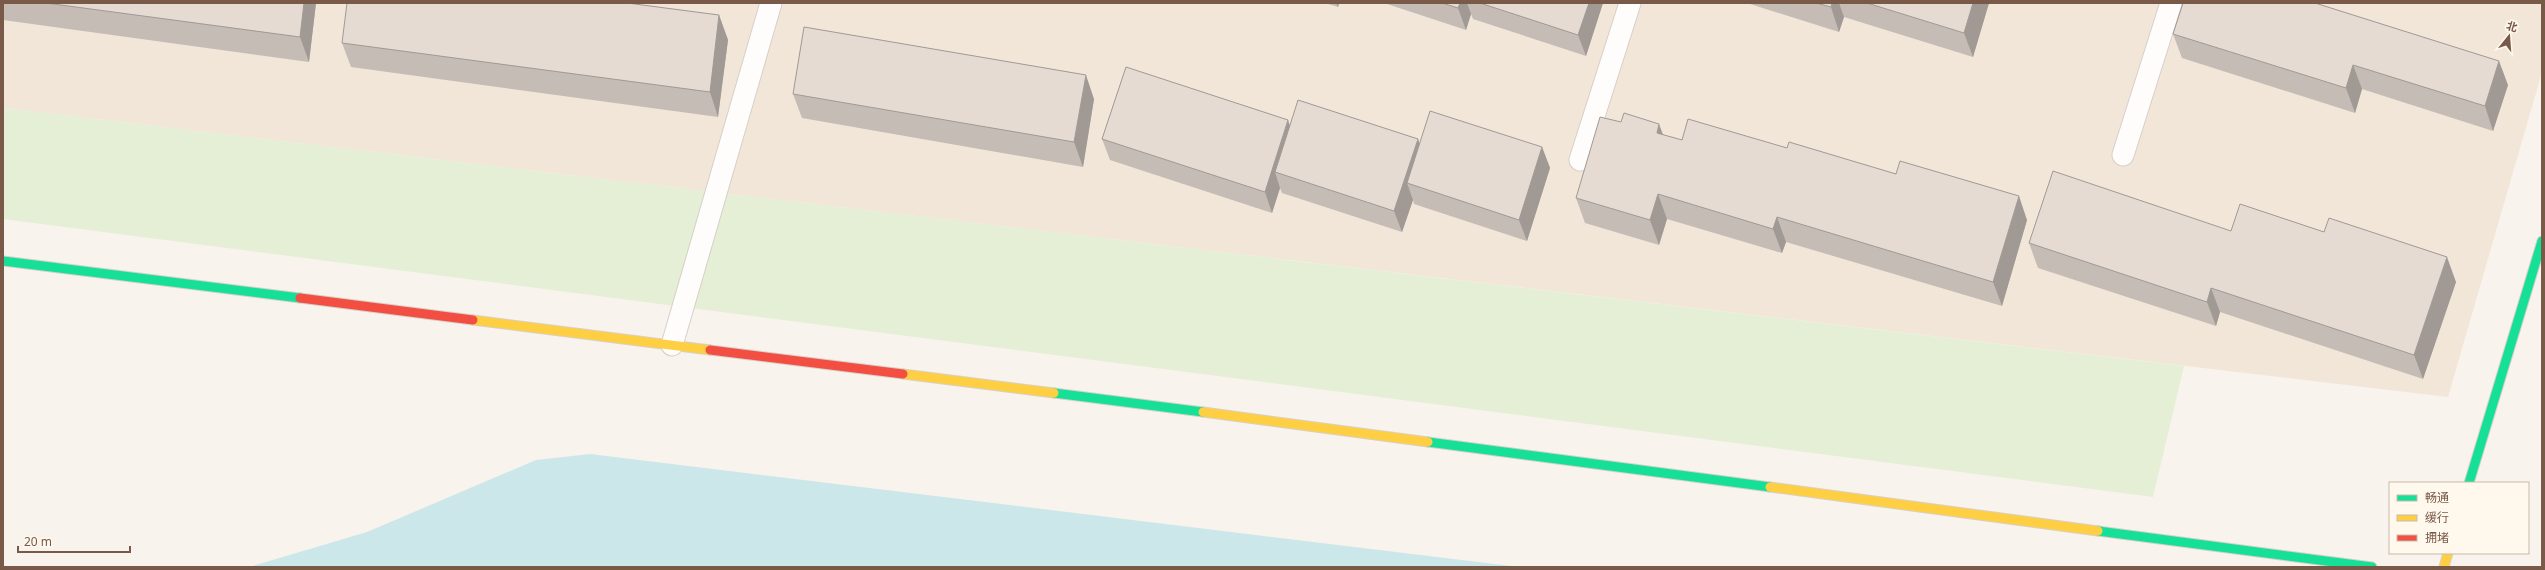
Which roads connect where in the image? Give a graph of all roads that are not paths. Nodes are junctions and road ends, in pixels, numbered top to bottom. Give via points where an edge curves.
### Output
1 (771, 3) edge
2 (1630, 3) edge
3 (2171, 3) edge
4 (2123, 155) dead end
5 (1580, 160) dead end
6 (2542, 242) edge
7 (3, 261) edge
8 (672, 344) junction
9 (2469, 482) edge
10 (2448, 554) edge
11 (2372, 567) edge
12 (2444, 567) edge

1 - 8 lane
2 - 5 lane
3 - 4 lane
6 - 9 street
7 - 8 street
8 - 11 street
10 - 12 street

